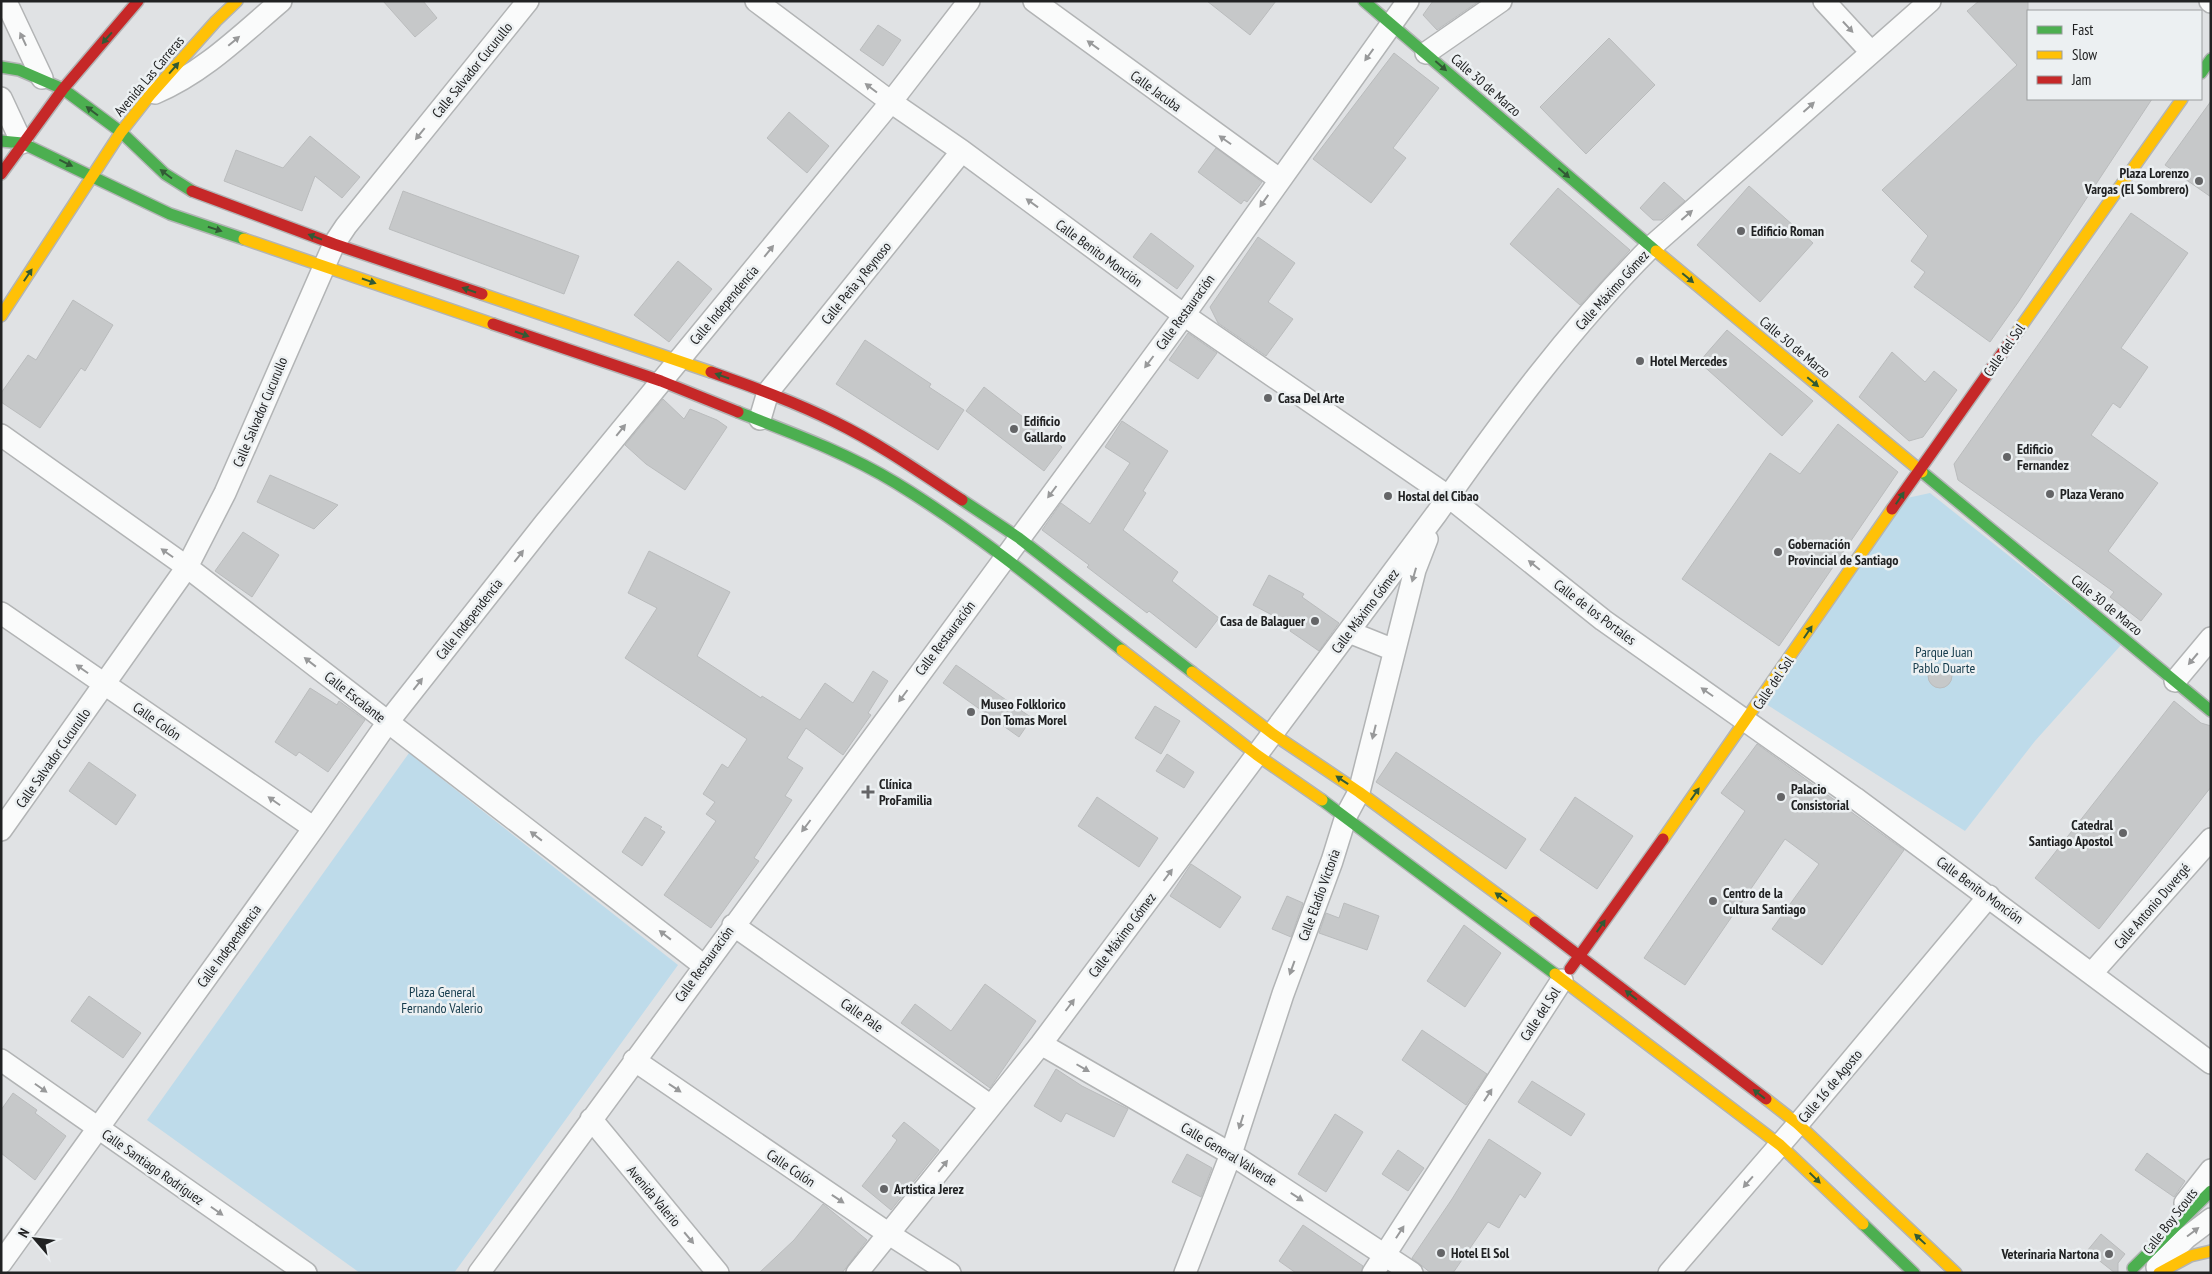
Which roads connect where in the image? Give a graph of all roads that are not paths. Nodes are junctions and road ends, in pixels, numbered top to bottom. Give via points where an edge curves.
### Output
1 (138, 1) edge
2 (236, 1) edge
3 (281, 1) edge
4 (528, 1) edge
5 (756, 1) edge
6 (969, 1) edge
7 (1034, 1) edge
8 (1364, 1) edge
9 (1408, 1) edge
10 (1501, 1) edge
11 (1824, 1) edge
12 (1930, 1) edge
13 (1, 2) edge
14 (1391, 24) junction
15 (1871, 52) junction
16 (1426, 53) junction
17 (2211, 58) edge
18 (1, 67) edge
19 (2202, 72) edge
20 (42, 78) junction
21 (63, 89) junction
22 (150, 96) junction
23 (1, 98) edge
24 (2181, 100) edge
25 (891, 102) junction
26 (121, 132) junction
27 (1, 142) edge
28 (22, 143) junction
29 (962, 151) junction
30 (1, 174) edge
31 (93, 176) junction
32 (1279, 179) junction
33 (334, 244) junction
34 (1650, 247) junction
35 (324, 265) junction
36 (1184, 315) junction
37 (1, 316) edge
38 (678, 361) junction
39 (661, 381) junction
40 (768, 392) junction
41 (760, 419) junction
42 (1, 435) edge
43 (1919, 470) junction
44 (1443, 505) junction
45 (1019, 538) junction
46 (1004, 558) junction
47 (187, 567) junction
48 (1, 613) edge
49 (1349, 632) junction
50 (2211, 638) edge
51 (1394, 650) junction
52 (2175, 681) junction
53 (104, 684) junction
54 (2211, 711) edge
55 (1747, 720) junction
56 (388, 722) junction
57 (1273, 734) junction
58 (1257, 755) junction
59 (1359, 792) junction
60 (1346, 816) junction
61 (314, 828) junction
62 (1, 830) edge
63 (2211, 839) edge
64 (1989, 896) junction
65 (733, 925) junction
66 (1580, 955) junction
67 (704, 965) junction
68 (2092, 973) junction
69 (1562, 980) junction
70 (1041, 1044) junction
71 (1, 1060) edge
72 (634, 1060) junction
73 (2211, 1063) edge
74 (991, 1106) junction
75 (591, 1119) junction
76 (1798, 1124) junction
77 (98, 1128) junction
78 (1780, 1145) junction
79 (1231, 1154) junction
80 (2211, 1170) edge
81 (2211, 1191) edge
82 (2211, 1218) edge
83 (889, 1234) junction
84 (2211, 1251) edge
85 (1386, 1254) junction
86 (1, 1263) edge
87 (2138, 1271) edge
88 (306, 1273) edge
89 (479, 1273) edge
90 (718, 1273) edge
91 (857, 1273) edge
92 (950, 1273) edge
93 (1185, 1273) edge
94 (1373, 1273) edge
95 (1412, 1273) edge
96 (1669, 1273) edge
97 (1914, 1273) edge
98 (1956, 1273) edge
99 (2159, 1273) edge

1 -> 21 main road
22 -> 2 main road, Avenida Las Carreras
22 -> 3 street via 198,71
4 -> 33 street, Calle Salvador Cucurullo
25 -> 5 street, Calle Benito Monción
6 - 25 street, Calle Independencia
32 -> 7 street, Calle Jacuba
8 - 14 main road, Calle 30 de Marzo
9 - 14 street, Calle Restauración
10 - 16 street
11 -> 15 street
12 - 15 street, Calle Máximo Gómez
20 -> 13 street via 9,8
14 - 16 main road, Calle 30 de Marzo
14 -> 32 street, Calle Restauración
34 -> 15 street, Calle Máximo Gómez
16 -> 34 main road, Calle 30 de Marzo
17 - 19 main road
18 - 20 main road
20 - 21 main road
26 -> 21 main road
21 - 28 main road
22 - 26 main road, Avenida Las Carreras
23 - 28 street
24 - 43 main road, Calle del Sol
25 - 29 street, Calle Benito Monción
38 -> 25 street, Calle Independencia
26 - 31 main road, Avenida Las Carreras
33 -> 26 main road via 188,189 165,174
27 - 28 main road
28 - 30 main road
28 -> 31 main road
36 -> 29 street, Calle Benito Monción
29 - 40 street, Calle Peña y Reynoso
31 -> 35 main road via 170,214
37 -> 31 main road, Avenida Las Carreras
32 -> 36 street, Calle Restauración
33 - 35 street, Calle Salvador Cucurullo
38 -> 33 main road
34 -> 43 main road, Calle 30 de Marzo
34 - 44 street, Calle Máximo Gómez via 1500,423
35 -> 39 main road
35 - 47 street, Calle Salvador Cucurullo via 225,493
36 - 44 street, Calle Benito Monción
36 -> 45 street, Calle Restauración
38 - 39 street, Calle Independencia
40 -> 38 main road
39 - 41 main road
56 -> 39 street, Calle Independencia
40 - 41 street, Calle Peña y Reynoso
40 - 45 main road via 836,422 905,462
41 - 46 main road via 825,446 896,483
47 -> 42 street, Calle Escalante
43 - 52 main road, Calle 30 de Marzo
55 -> 43 main road, Calle del Sol
44 - 49 street, Calle Máximo Gómez
44 -> 51 street, Calle Eladio Victoria via 1415,570
55 -> 44 street, Calle de los Portales
45 - 46 street, Calle Restauración
45 - 57 main road
46 - 58 main road
46 -> 65 street, Calle Restauración
47 - 53 street, Calle Salvador Cucurullo
56 -> 47 street, Calle Escalante
53 -> 48 street, Calle Colón
49 - 51 street
49 - 57 street, Calle Máximo Gómez
50 -> 52 street
51 -> 59 street, Calle Eladio Victoria
52 - 54 main road, Calle 30 de Marzo
61 -> 53 street, Calle Colón
53 - 62 street, Calle Salvador Cucurullo
55 - 64 street, Calle Benito Monción
66 -> 55 main road, Calle del Sol
56 - 61 street, Calle Independencia
67 -> 56 street, Calle Escalante
57 - 58 street, Calle Máximo Gómez
59 -> 57 main road
58 - 60 main road
70 -> 58 street, Calle Máximo Gómez
59 - 60 street, Calle Eladio Victoria
66 -> 59 main road
60 - 69 main road
60 -> 79 street, Calle Eladio Victoria
61 - 77 street, Calle Independencia
63 - 68 street, Calle Antonio Duvergé
64 - 68 street, Calle Benito Monción
64 - 76 street, Calle 16 de Agosto
65 - 67 street, Calle Restauración
65 - 74 street, Calle Pale
66 - 69 main road, Calle del Sol
76 -> 66 main road
67 - 72 street, Calle Restauración
68 - 73 street, Calle Benito Monción
69 - 78 main road
85 -> 69 street, Calle del Sol
70 - 74 street, Calle Máximo Gómez
70 -> 79 street, Calle General Valverde
71 -> 77 street, Calle Santiago Rodríguez
72 - 75 street, Calle Restauración
72 -> 83 street, Calle Colón
83 -> 74 street, Calle Máximo Gómez
75 - 89 street, Calle Restauración
75 -> 90 street, Avenida Valerio
76 - 78 street, Calle 16 de Agosto
98 -> 76 main road
77 - 86 street, Calle Independencia
77 -> 88 street, Calle Santiago Rodríguez
78 -> 96 street, Calle 16 de Agosto
78 -> 97 main road
79 -> 85 street, Calle General Valverde
79 - 93 street, Calle Eladio Victoria
80 - 87 street, Calle Boy Scouts
81 - 87 main road
87 -> 82 street, Calle Boy Scouts
83 - 91 street, Calle Máximo Gómez
83 - 92 street, Calle Colón
84 - 99 main road via 2197,1252
85 - 94 street, Calle del Sol
85 - 95 street, Calle General Valverde

